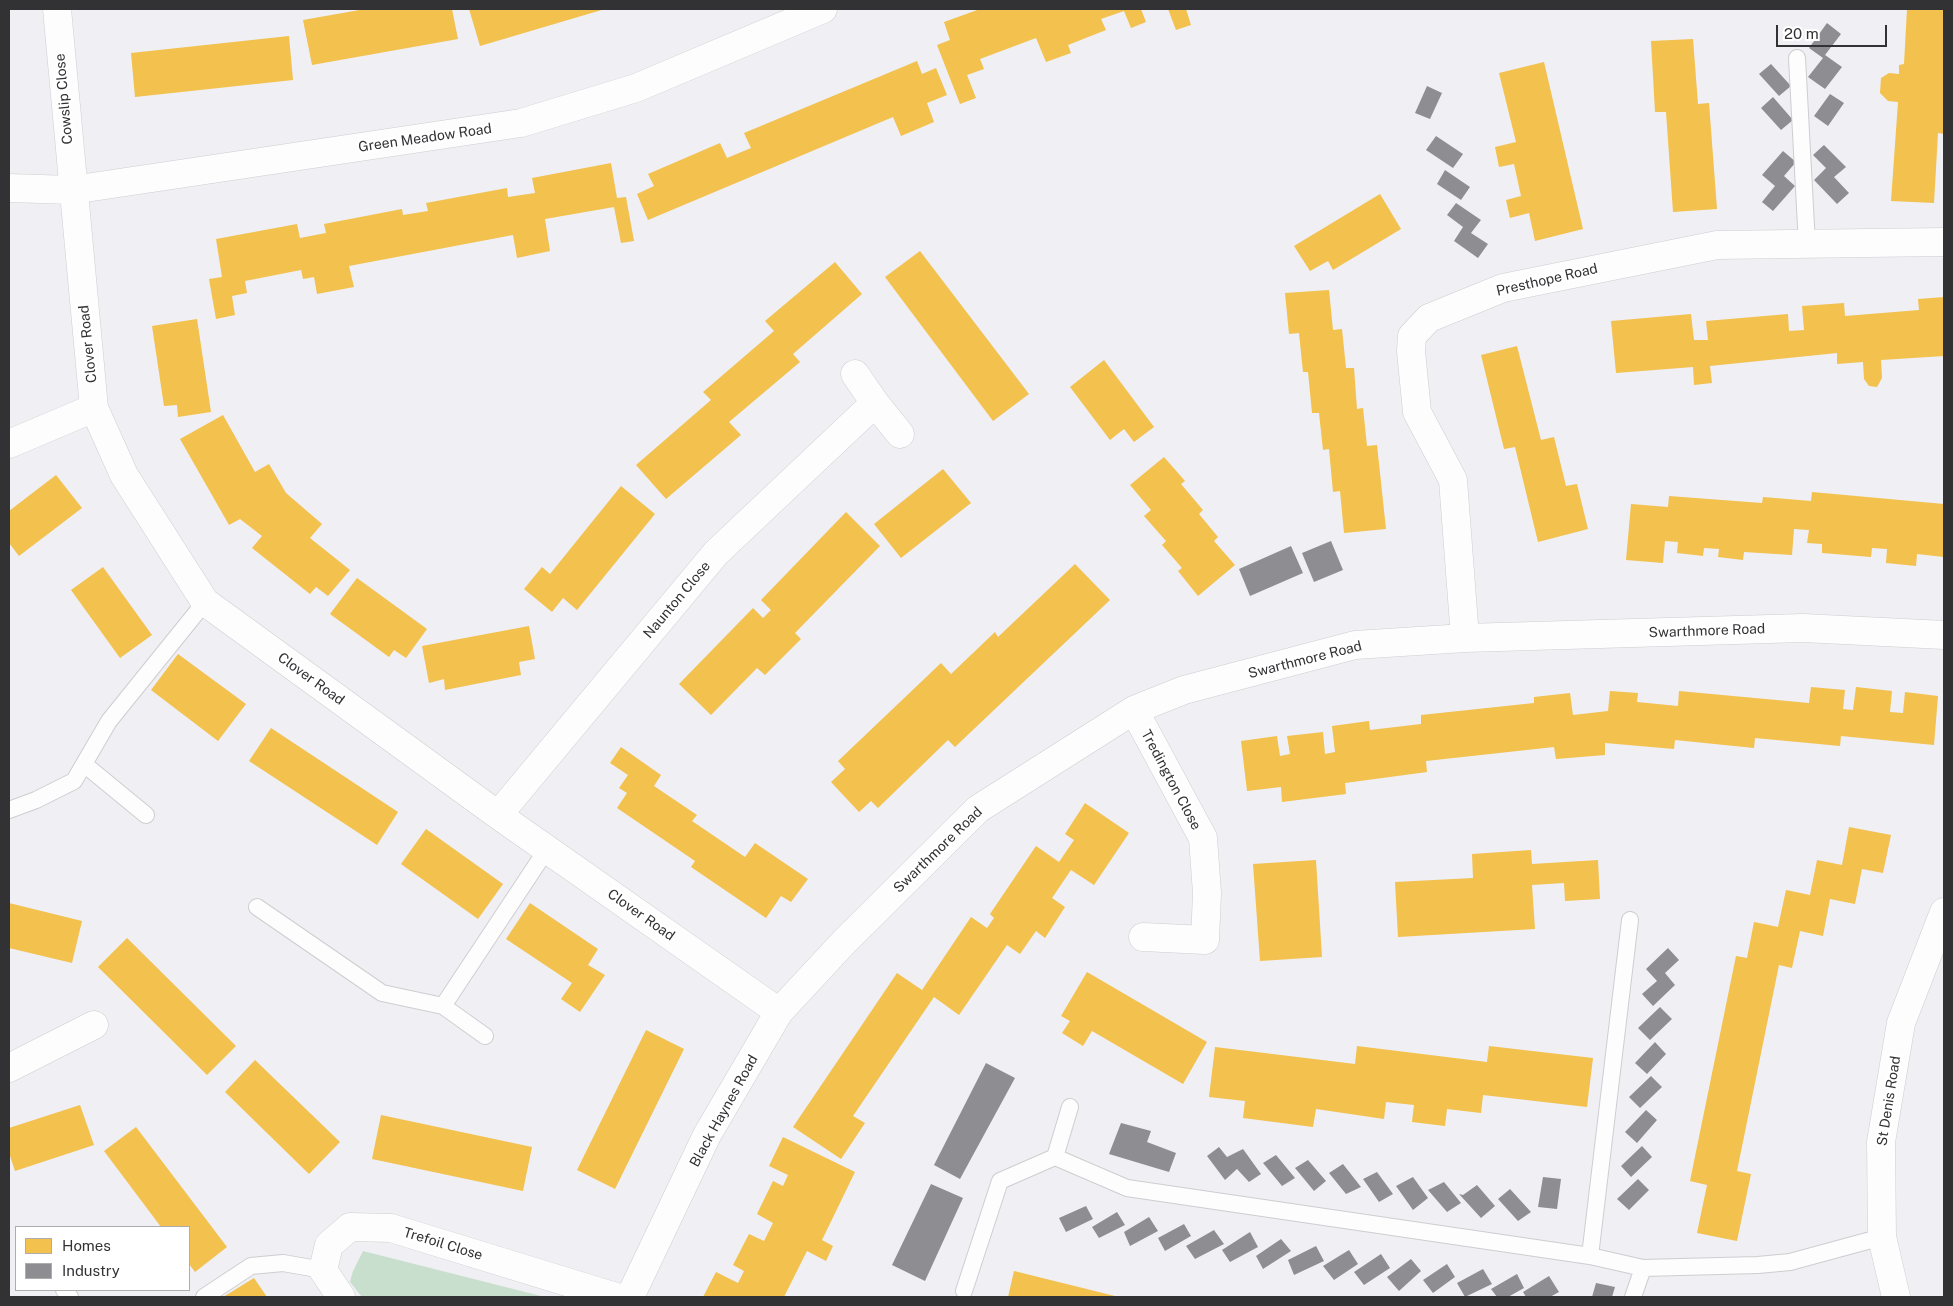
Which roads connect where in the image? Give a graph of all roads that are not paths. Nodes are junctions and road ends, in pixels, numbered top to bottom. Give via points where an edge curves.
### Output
1 (56, 9) edge
2 (823, 9) edge
3 (1797, 58) dead end
4 (9, 188) edge
5 (72, 190) junction
6 (1944, 242) edge
7 (1806, 245) junction
8 (855, 374) dead end
9 (875, 403) junction
10 (94, 408) junction
11 (900, 434) dead end
12 (9, 444) edge
13 (205, 602) junction
14 (1944, 635) edge
15 (1465, 638) junction
16 (1134, 710) junction
17 (84, 764) junction
18 (9, 810) edge
19 (146, 815) dead end
20 (498, 815) junction
21 (547, 849) junction
22 (257, 907) dead end
23 (1944, 912) edge
24 (1630, 920) dead end
25 (1144, 937) dead end
26 (844, 942) joint
27 (443, 1006) junction
28 (780, 1012) junction
29 (94, 1025) dead end
30 (485, 1036) dead end
31 (9, 1068) edge
32 (1070, 1108) dead end
33 (1055, 1157) junction
34 (1882, 1237) junction
35 (1590, 1256) junction
36 (1643, 1268) junction
37 (323, 1270) junction
38 (964, 1291) dead end
39 (204, 1297) edge
40 (341, 1297) edge
41 (616, 1297) edge
42 (630, 1297) edge
43 (1633, 1297) edge
44 (1896, 1297) edge

1 - 5 street, Cowslip Close
2 - 5 street, Green Meadow Road via 636,88 521,123
3 - 7 lane
4 - 5 street, Green Meadow Road
5 - 10 street, Clover Road
6 - 7 street, Presthope Road
7 - 15 street, Presthope Road via 1717,246 1503,288 1429,318 1412,336 1416,412 1453,480
8 - 9 street
9 - 11 street
9 - 20 street, Naunton Close via 716,553
10 - 12 street
10 - 13 street, Clover Road via 124,475
13 - 17 lane via 108,721
13 - 20 street, Clover Road
14 - 15 street, Swarthmore Road via 1803,628
15 - 16 street, Swarthmore Road via 1355,645 1184,690
16 - 25 street, Tredington Close via 1202,838 1207,893 1205,940
16 - 26 street, Swarthmore Road via 978,809
17 - 18 lane via 74,781
17 - 19 lane
20 - 21 street, Clover Road
21 - 27 lane
21 - 28 street, Clover Road
22 - 27 lane via 382,993
23 - 34 street, St Denis Road via 1901,1023 1881,1142
24 - 35 lane
26 - 28 street, Black Haynes Road
27 - 30 lane
28 - 42 street, Black Haynes Road via 707,1135
29 - 31 street
32 - 33 lane
33 - 35 lane via 1127,1188
33 - 38 lane via 1000,1181
34 - 36 lane via 1790,1262
34 - 44 street, St Denis Road
35 - 36 lane
36 - 43 lane
37 - 39 lane via 283,1263 251,1266
37 - 40 street
37 - 41 street, Trefoil Close via 329,1245 350,1227 391,1228

